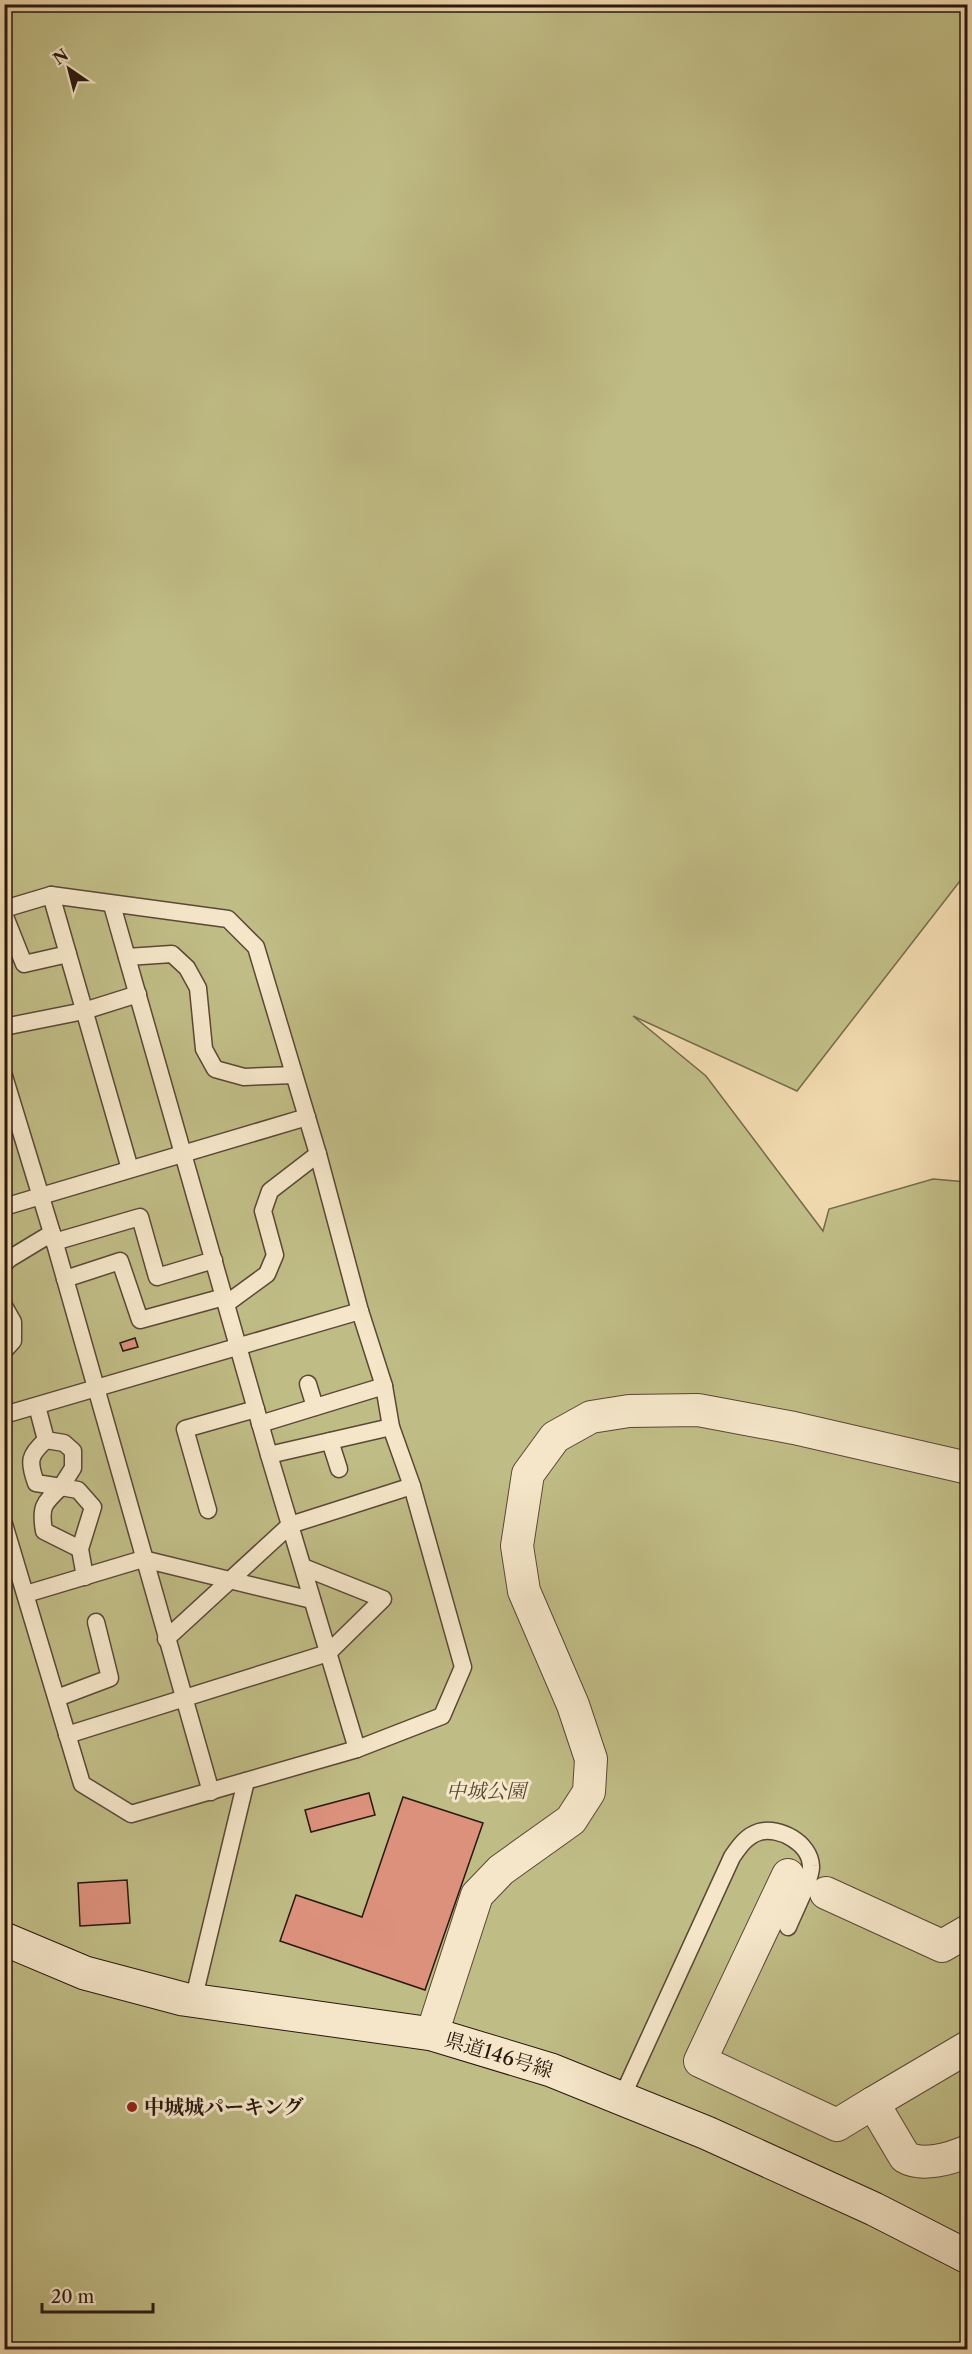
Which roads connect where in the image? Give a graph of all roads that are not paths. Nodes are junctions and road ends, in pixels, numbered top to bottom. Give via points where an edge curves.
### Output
1 (51, 895) junction
2 (112, 905) junction
3 (4, 909) edge
4 (4, 915) edge
5 (68, 954) junction
6 (127, 957) junction
7 (138, 994) junction
8 (84, 1011) junction
9 (4, 1027) edge
10 (294, 1075) junction
11 (4, 1076) edge
12 (307, 1117) junction
13 (183, 1154) junction
14 (318, 1154) junction
15 (130, 1169) junction
16 (41, 1195) junction
17 (4, 1207) edge
18 (53, 1238) junction
19 (214, 1260) junction
20 (4, 1264) edge
21 (65, 1278) junction
22 (225, 1300) junction
23 (4, 1306) edge
24 (360, 1311) junction
25 (238, 1346) junction
26 (4, 1351) edge
27 (308, 1384) dead end
28 (384, 1386) junction
29 (95, 1389) junction
30 (37, 1406) junction
31 (315, 1407) junction
32 (4, 1415) edge
33 (258, 1416) junction
34 (392, 1427) junction
35 (46, 1440) junction
36 (330, 1441) junction
37 (269, 1455) junction
38 (968, 1468) edge
39 (339, 1469) dead end
40 (412, 1486) junction
41 (61, 1487) junction
42 (207, 1509) dead end
43 (4, 1524) edge
44 (290, 1525) junction
45 (80, 1549) junction
46 (143, 1559) junction
47 (303, 1567) junction
48 (85, 1577) junction
49 (230, 1580) junction
50 (26, 1594) junction
51 (312, 1600) junction
52 (96, 1622) dead end
53 (166, 1639) junction
54 (328, 1653) junction
55 (183, 1697) junction
56 (57, 1698) junction
57 (67, 1735) junction
58 (357, 1749) junction
59 (246, 1781) junction
60 (211, 1792) junction
61 (788, 1875) dead end
62 (826, 1893) dead end
63 (788, 1927) dead end
64 (968, 1931) edge
65 (4, 1940) edge
66 (193, 2001) junction
67 (432, 2034) junction
68 (968, 2047) edge
69 (622, 2097) junction
70 (873, 2103) junction
71 (968, 2151) edge
72 (968, 2257) edge

1 - 2 lane
1 - 3 lane
1 - 5 lane
2 - 6 lane
2 - 10 lane via 228,920 256,946
4 - 5 lane via 24,964
5 - 8 lane
6 - 7 lane
6 - 10 lane via 172,954 187,968 198,988 204,1049 215,1069 244,1077
7 - 8 lane
7 - 13 lane
8 - 9 lane
8 - 15 lane
10 - 12 lane
11 - 16 lane
12 - 13 lane
12 - 14 lane
13 - 15 lane
13 - 19 lane
14 - 22 lane via 270,1191 263,1211 274,1256 267,1274
14 - 24 lane
15 - 16 lane
16 - 17 lane
16 - 18 lane
18 - 19 lane via 140,1217 158,1277
18 - 20 lane
18 - 21 lane
19 - 22 lane
21 - 22 lane via 120,1261 140,1320
21 - 29 lane
22 - 25 lane
23 - 26 lane via 13,1322 14,1341
24 - 25 lane
24 - 28 lane
25 - 29 lane
25 - 33 lane
27 - 31 lane
28 - 31 lane
28 - 34 lane
29 - 30 lane
29 - 46 lane
30 - 32 lane
30 - 35 lane
31 - 33 lane
33 - 37 lane
33 - 42 lane via 185,1429
34 - 36 lane
34 - 40 lane
35 - 41 lane via 63,1443 73,1451 73,1468
35 - 41 lane via 33,1451 30,1467 36,1483
36 - 37 lane
36 - 39 lane
37 - 44 lane
38 - 67 street via 698,1410 629,1411 591,1417 555,1437 528,1474 517,1546 524,1591 573,1705 591,1759 589,1792 571,1820 501,1870 477,1895
40 - 44 lane
40 - 58 lane via 464,1667 442,1716
41 - 45 lane via 78,1490 93,1507
41 - 45 lane via 46,1501 41,1513 44,1532
43 - 50 lane
44 - 47 lane
44 - 49 lane
45 - 48 lane
46 - 48 lane
46 - 49 lane
46 - 53 lane
47 - 51 lane
47 - 54 lane via 383,1599
48 - 50 lane
49 - 51 lane
49 - 53 lane
50 - 56 lane
51 - 54 lane
52 - 56 lane via 110,1678
53 - 55 lane
54 - 55 lane
54 - 58 lane
55 - 57 lane
55 - 60 lane
56 - 57 lane
57 - 60 lane via 82,1784 131,1814
58 - 59 lane
59 - 60 lane
59 - 66 lane
61 - 70 street via 700,2061 837,2125
62 - 64 street via 942,1946
63 - 69 lane via 812,1866 804,1848 788,1835 774,1830 758,1832 744,1841 732,1857
65 - 66 main road, 県道146号線 via 85,1973
66 - 67 main road, 県道146号線
67 - 69 main road, 県道146号線 via 551,2070
68 - 70 street
69 - 72 main road, 県道146号線 via 874,2209
70 - 71 street via 905,2157 913,2161 946,2159

